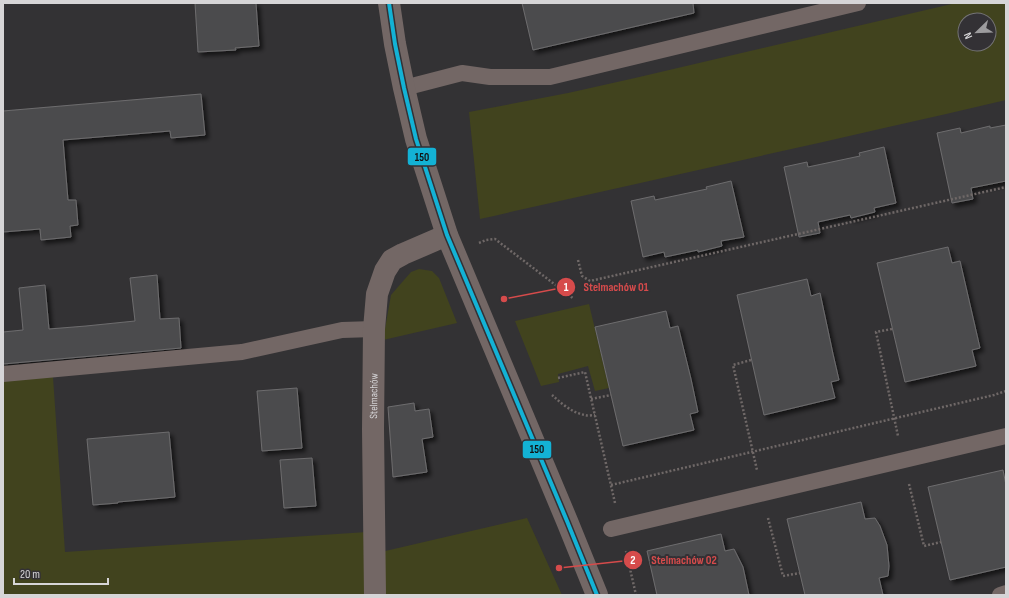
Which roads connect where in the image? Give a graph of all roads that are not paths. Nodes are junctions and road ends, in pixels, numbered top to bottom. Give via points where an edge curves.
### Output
1 (389, 3) edge
2 (858, 3) edge
3 (404, 88) junction
4 (446, 235) junction
5 (374, 329) junction
6 (3, 374) edge
7 (1006, 436) edge
8 (616, 528) road end
9 (1006, 594) edge
10 (375, 595) edge
11 (597, 595) edge
12 (1000, 595) edge

1 - 3 street
2 - 3 lane via 550,77 490,77 462,73
3 - 4 street via 416,139
4 - 5 street, Stelmachów via 392,260 385,271 378,294
4 - 11 street
5 - 6 lane via 342,330 242,352
5 - 10 street, Stelmachów
7 - 8 lane
9 - 12 lane

